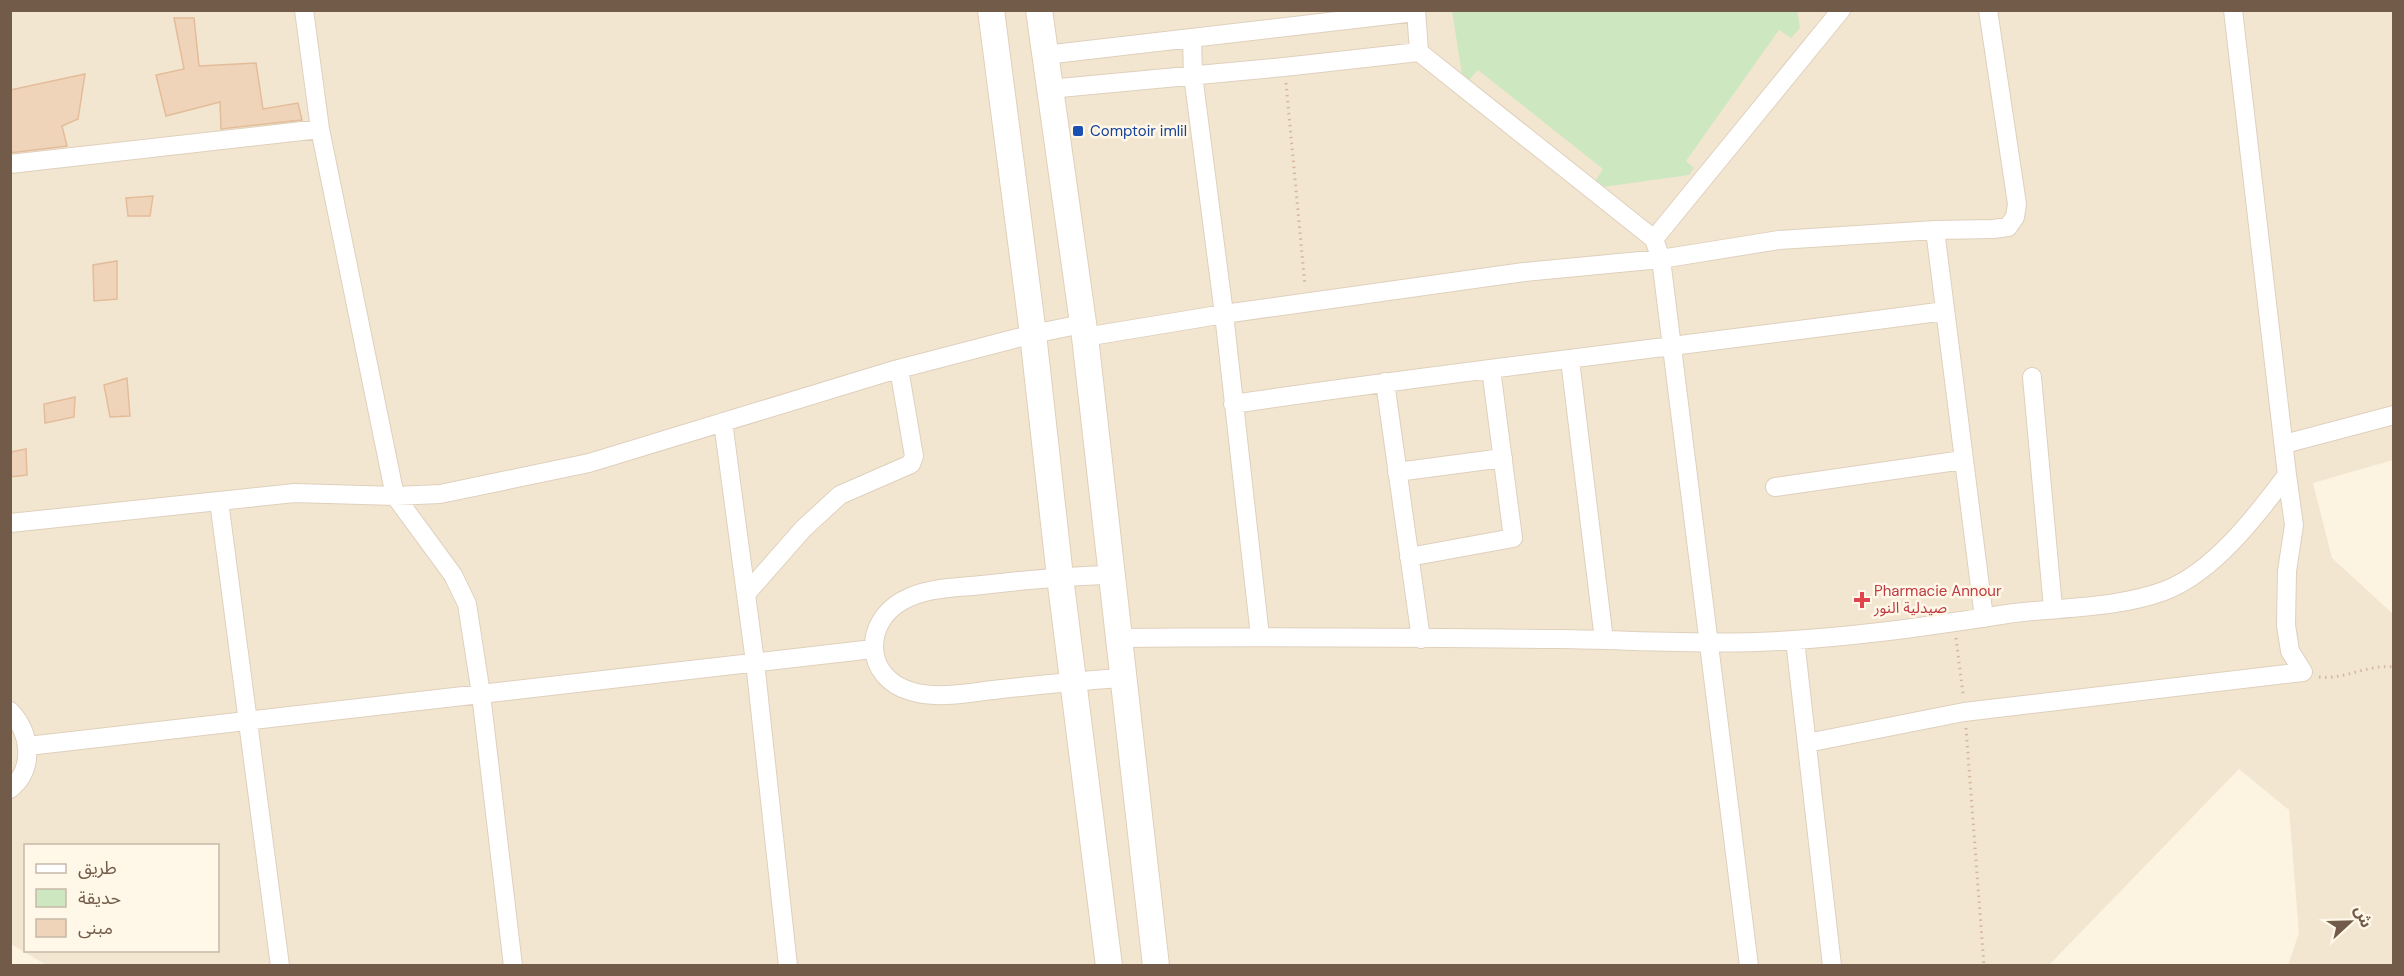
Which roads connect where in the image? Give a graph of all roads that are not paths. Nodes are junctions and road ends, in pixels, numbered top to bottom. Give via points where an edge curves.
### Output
1 (304, 10) edge
2 (991, 10) edge
3 (1039, 10) edge
4 (1841, 10) edge
5 (1988, 10) edge
6 (2233, 10) edge
7 (1416, 11) edge
8 (1192, 39) junction
9 (1419, 52) junction
10 (1045, 55) junction
11 (1193, 75) junction
12 (1049, 89) junction
13 (320, 129) junction
14 (10, 164) edge
15 (1935, 230) junction
16 (1654, 239) junction
17 (1661, 259) junction
18 (1945, 310) junction
19 (1224, 314) junction
20 (1083, 331) junction
21 (1033, 334) junction
22 (1671, 347) junction
23 (1570, 360) junction
24 (899, 369) junction
25 (1491, 369) junction
26 (2032, 377) dead end
27 (1384, 382) junction
28 (1233, 405) junction
29 (2394, 415) edge
30 (723, 422) junction
31 (2284, 444) junction
32 (1503, 458) junction
33 (1964, 460) junction
34 (1397, 472) junction
35 (2288, 475) junction
36 (1775, 487) dead end
37 (395, 496) junction
38 (219, 501) junction
39 (10, 523) edge
40 (1410, 558) junction
41 (1110, 575) junction
42 (1060, 577) junction
43 (746, 594) junction
44 (2053, 608) junction
45 (1984, 618) junction
46 (1260, 636) junction
47 (1119, 638) junction
48 (1421, 639) junction
49 (1604, 640) junction
50 (1795, 640) junction
51 (1709, 642) junction
52 (873, 649) junction
53 (755, 662) junction
54 (1124, 678) junction
55 (1074, 680) junction
56 (481, 694) junction
57 (10, 711) edge
58 (248, 721) junction
59 (1807, 743) junction
60 (28, 746) junction
61 (10, 789) edge
62 (280, 966) edge
63 (513, 966) edge
64 (788, 966) edge
65 (1109, 966) edge
66 (1156, 966) edge
67 (1749, 966) edge
68 (1832, 966) edge

1 - 13 street
2 - 21 main road
3 - 10 main road
4 - 16 street
5 - 15 street via 2017,204 2015,217 2008,227
6 - 31 street
7 - 8 street
7 - 9 street
8 - 10 street
8 - 11 street
9 - 11 street
9 - 16 street
10 - 12 main road
11 - 12 street
11 - 19 street
12 - 20 main road
13 - 14 street
13 - 37 street
15 - 17 street via 1779,240
15 - 18 street
16 - 17 street
17 - 19 street via 1524,273
17 - 22 street
18 - 22 street
18 - 33 street
19 - 20 street
19 - 28 street
20 - 21 street
20 - 41 main road
21 - 24 street
21 - 42 main road
22 - 23 street
22 - 51 street
23 - 25 street
23 - 49 street
24 - 30 street
24 - 43 street via 914,456 911,464 840,495 803,529
25 - 27 street
25 - 32 street
26 - 44 street
27 - 28 street
27 - 34 street
28 - 46 street
29 - 31 street
30 - 37 street via 589,463 440,494
30 - 43 street
31 - 35 street
32 - 34 street
32 - 40 street via 1513,538
33 - 36 street
33 - 45 street
34 - 40 street
35 - 44 street via 2223,550 2166,591 2113,603
35 - 59 street via 2294,525 2287,571 2286,626 2290,651 2303,672 1964,712
37 - 38 street via 295,494
37 - 56 street via 453,575 467,604
38 - 39 street
38 - 58 street
40 - 48 street
41 - 42 street
41 - 47 main road
42 - 52 street via 926,591 888,610 879,622
42 - 55 main road
43 - 53 street
44 - 45 street
45 - 50 street
46 - 47 street
46 - 48 street
47 - 54 main road
48 - 49 street
49 - 51 street
50 - 51 street
50 - 59 street
51 - 67 street
52 - 53 street
52 - 55 street via 880,669 891,681 908,691 927,695
53 - 56 street
53 - 64 street
54 - 55 street
54 - 66 main road
55 - 65 main road
56 - 58 street
56 - 63 street
57 - 60 street via 25,732
58 - 60 street
58 - 62 street
59 - 68 street
60 - 61 street via 26,766

